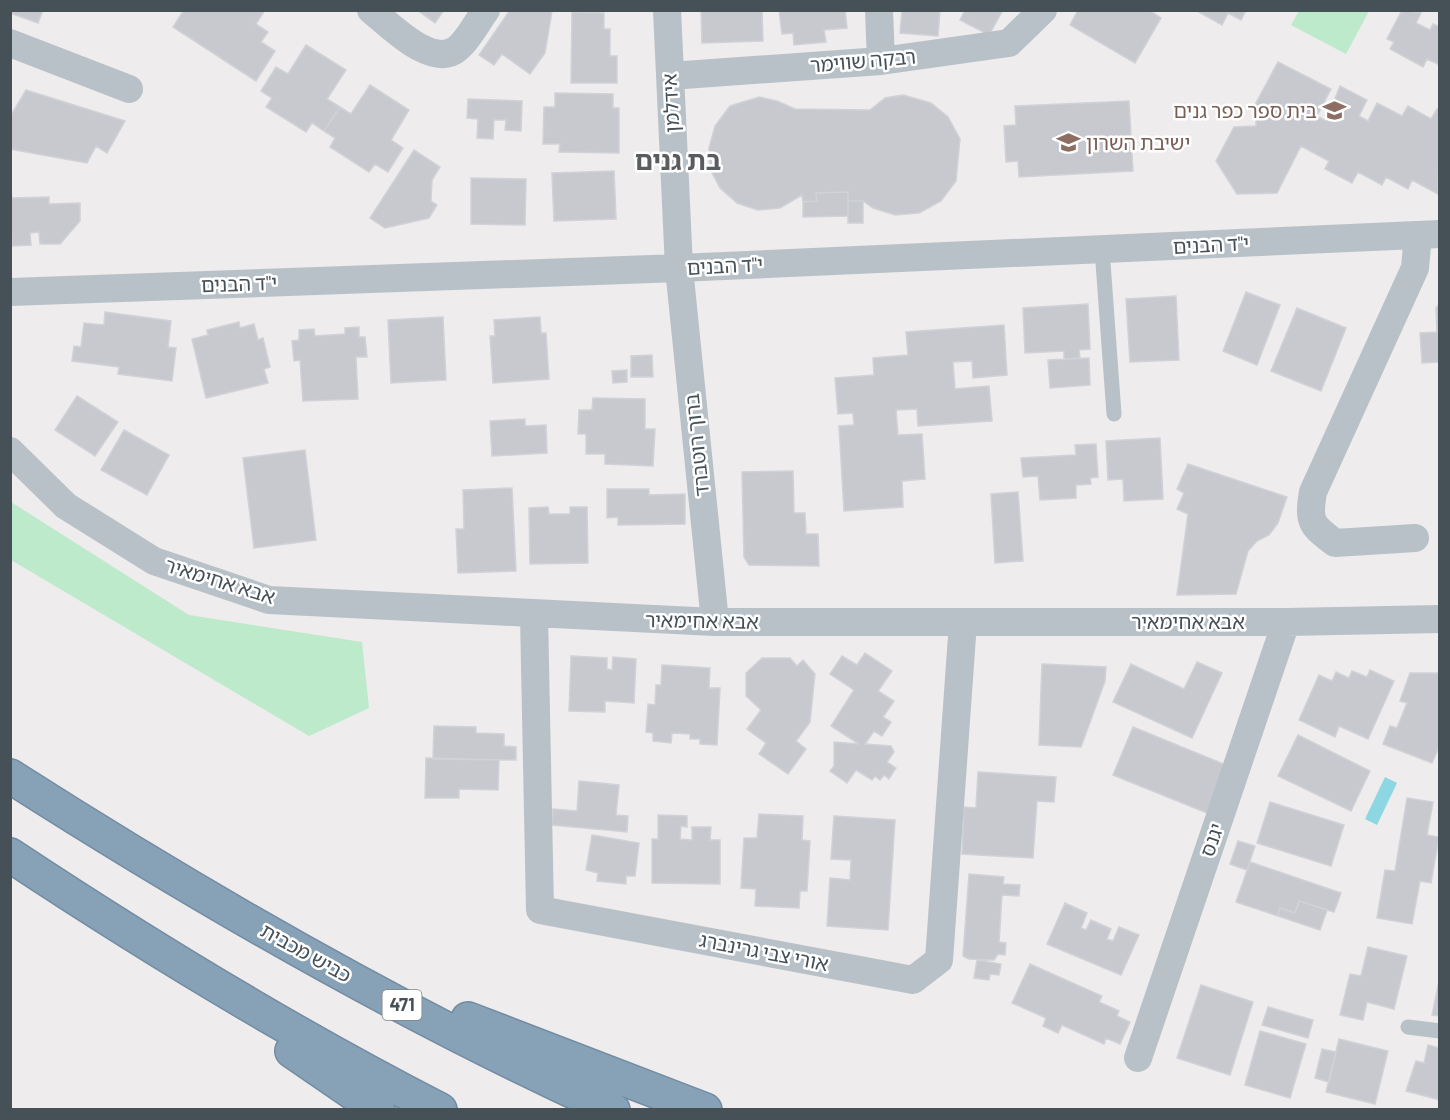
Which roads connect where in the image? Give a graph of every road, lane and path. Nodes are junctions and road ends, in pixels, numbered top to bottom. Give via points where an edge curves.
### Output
1 (371, 10) edge
2 (486, 10) edge
3 (667, 10) edge
4 (879, 10) edge
5 (1043, 10) edge
6 (10, 43) edge
7 (881, 60) junction
8 (670, 76) junction
9 (129, 88) dead end
10 (1429, 235) edge
11 (1102, 249) junction
12 (679, 268) junction
13 (10, 292) edge
14 (1114, 414) dead end
15 (10, 451) edge
16 (1415, 538) dead end
17 (534, 615) junction
18 (1440, 619) edge
19 (715, 622) junction
20 (963, 622) junction
21 (1286, 622) junction
22 (10, 776) edge
23 (10, 855) edge
24 (136, 935) junction
25 (319, 961) junction
26 (1408, 1027) dead end
27 (1440, 1031) edge
28 (1138, 1058) dead end
29 (378, 1110) edge
30 (440, 1110) edge
31 (613, 1110) edge
32 (705, 1110) edge

1 - 2 street via 428,53 444,56 458,49
3 - 8 street, אידלמן
4 - 7 street
5 - 7 street, רבקה שווימר via 1009,44
6 - 9 street
7 - 8 street, רבקה שווימר
8 - 12 street, אידלמן
10 - 11 street, י"ד הבנים
10 - 16 street via 1313,492 1309,513 1315,527 1335,543
11 - 12 street, י"ד הבנים
11 - 14 lane
12 - 13 street, י"ד הבנים
12 - 19 street, ברוך רוטברד
15 - 17 street, אבא אחימאיר via 66,506 154,561 269,600
17 - 19 street, אבא אחימאיר
17 - 20 street, אורי צבי גרינברג via 540,910 913,980 939,960
18 - 21 street, אבא אחימאיר
19 - 20 street, אבא אחימאיר
20 - 21 street, אבא אחימאיר
21 - 28 street, יגנס
22 - 25 highway, כביש מכבית / 471
23 - 24 highway
24 - 29 highway via 280,1043
24 - 30 highway via 268,1016
25 - 31 highway, כביש מכבית / 471
25 - 32 highway
26 - 27 lane

